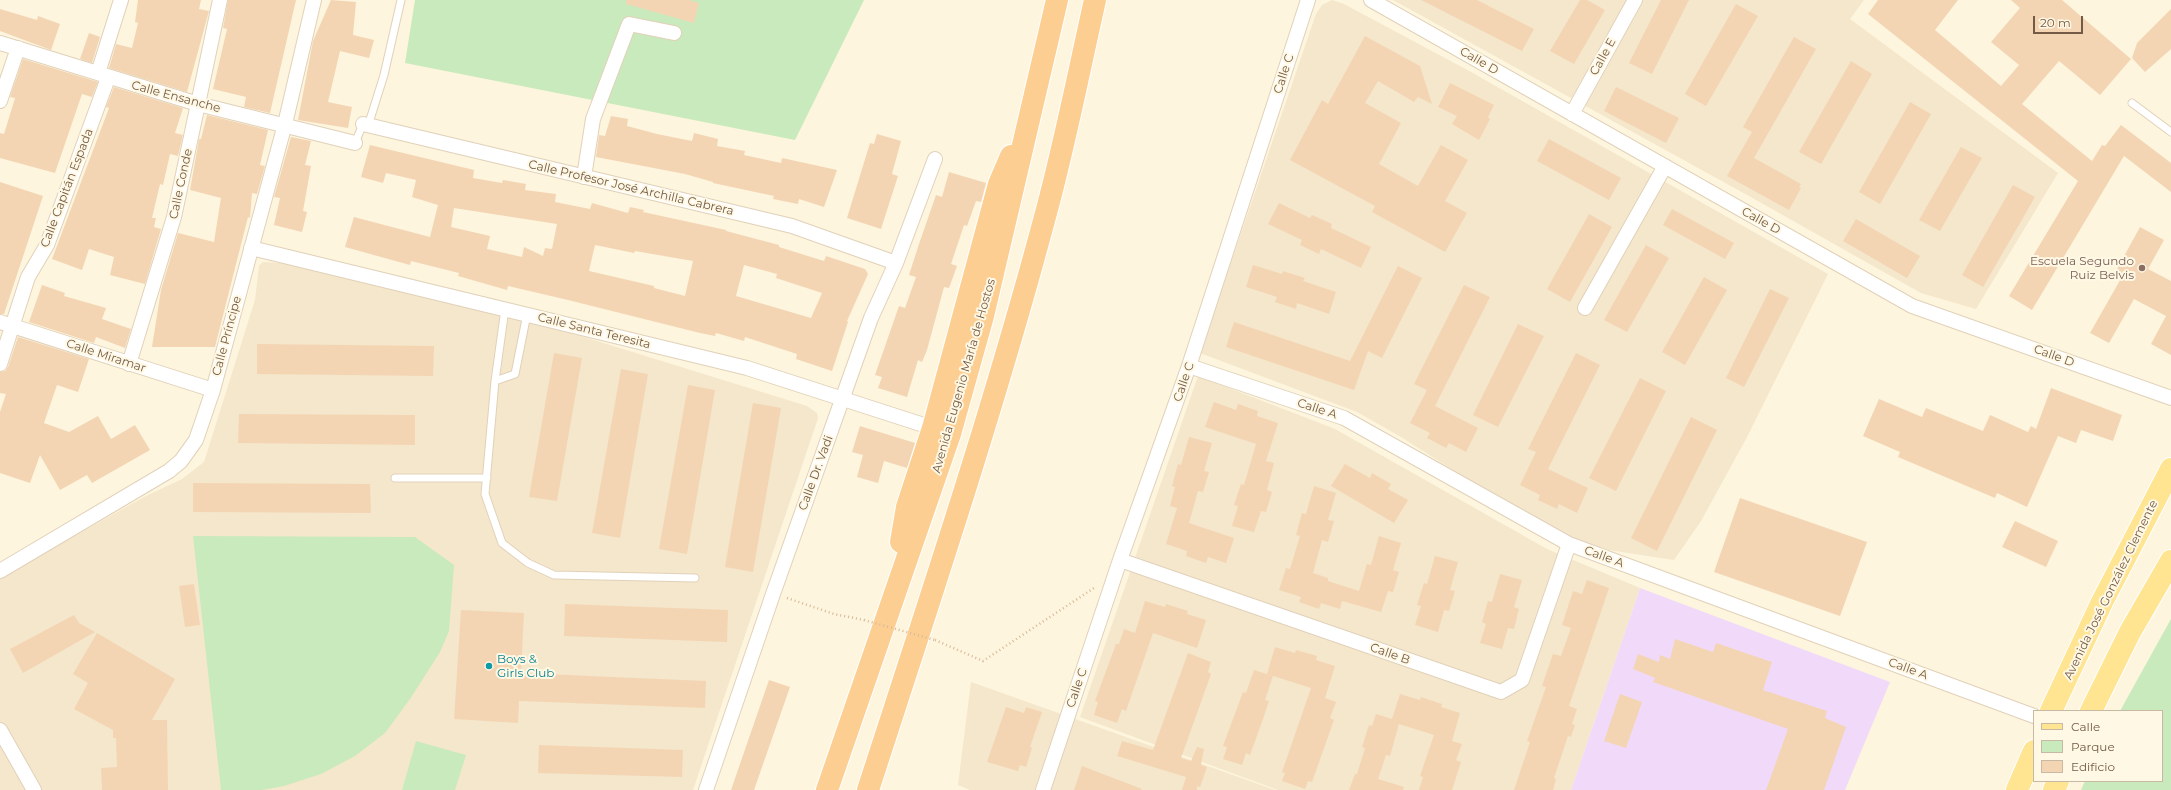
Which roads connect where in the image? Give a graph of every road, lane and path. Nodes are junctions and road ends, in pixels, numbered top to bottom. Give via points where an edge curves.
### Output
1 (121, 0) edge
2 (220, 0) edge
3 (314, 0) edge
4 (401, 0) edge
5 (1057, 0) edge
6 (1095, 0) edge
7 (1308, 0) edge
8 (1371, 0) edge
9 (1635, 0) edge
10 (674, 33) dead end
11 (0, 43) edge
12 (18, 48) junction
13 (103, 76) junction
14 (0, 101) edge
15 (2132, 103) dead end
16 (198, 104) junction
17 (1033, 107) junction
18 (1572, 114) junction
19 (285, 124) junction
20 (366, 125) junction
21 (2171, 132) edge
22 (355, 143) joint
23 (935, 159) dead end
24 (1665, 166) junction
25 (584, 177) junction
26 (251, 248) junction
27 (896, 263) junction
28 (1585, 308) dead end
29 (505, 309) junction
30 (527, 314) junction
31 (6, 324) edge
32 (0, 364) edge
33 (129, 364) junction
34 (1189, 366) junction
35 (495, 380) junction
36 (213, 390) junction
37 (2171, 398) edge
38 (842, 400) junction
39 (933, 428) junction
40 (2171, 468) edge
41 (395, 478) dead end
42 (487, 478) junction
43 (1569, 544) junction
44 (2171, 561) edge
45 (1118, 567) junction
46 (0, 571) edge
47 (695, 578) dead end
48 (773, 594) junction
49 (889, 610) junction
50 (2051, 710) edge
51 (2091, 710) edge
52 (2033, 716) edge
53 (0, 730) edge
54 (2033, 753) edge
55 (34, 790) edge
56 (706, 790) edge
57 (827, 790) edge
58 (868, 790) edge
59 (1043, 790) edge
60 (2017, 790) edge

1 - 13 street, Calle Capitán Espada
2 - 16 street, Calle Conde
3 - 19 street, Calle Príncipe
4 - 20 lane via 384,75
5 - 17 highway, Avenida Eugenio María de Hostos
6 - 58 highway via 1046,212 980,443
7 - 34 street, Calle C
8 - 18 street, Calle D
9 - 18 street, Calle E
10 - 25 street via 629,24 593,118
11 - 12 street, Calle Ensanche
12 - 13 street, Calle Ensanche
12 - 14 street
13 - 16 street, Calle Ensanche
13 - 31 street, Calle Capitán Espada via 47,245 28,277
15 - 21 lane
16 - 19 street, Calle Ensanche
16 - 33 street, Calle Conde via 174,217
17 - 39 highway via 999,184
17 - 49 highway, Avenida Eugenio María de Hostos via 983,316 950,434
18 - 24 street, Calle D
19 - 22 street, Calle Ensanche
19 - 26 street, Calle Príncipe
20 - 22 lane
20 - 25 street, Calle Profesor José Archilla Cabrera
23 - 27 street, Calle Dr. Vadi
24 - 28 street
24 - 37 street, Calle D via 1912,306
25 - 27 street, Calle Profesor José Archilla Cabrera via 792,226
26 - 29 street, Calle Santa Teresita
26 - 36 street, Calle Príncipe
27 - 38 street, Calle Dr. Vadi via 871,318
29 - 30 street, Calle Santa Teresita
29 - 35 lane
30 - 35 lane via 515,374
30 - 38 street, Calle Santa Teresita via 747,368
31 - 32 street, Calle Capitán Espada
31 - 33 street, Calle Miramar
33 - 36 street, Calle Miramar
34 - 43 street, Calle A via 1344,418
34 - 45 street, Calle C
35 - 42 lane
36 - 46 street, Calle Príncipe via 196,440 181,461 169,471
38 - 39 street, Calle Santa Teresita
38 - 48 street, Calle Dr. Vadi
39 - 49 highway via 907,507
40 - 50 main road, Avenida José González Clemente via 2102,602
41 - 42 lane
42 - 47 lane via 485,494 502,543 528,563 554,575
43 - 45 street, Calle B via 1522,680 1501,692
43 - 52 street, Calle A
44 - 51 main road via 2130,632
45 - 48 path, bridge via 983,661 935,640 834,614
45 - 59 street, Calle C
48 - 56 street, Calle Dr. Vadi
49 - 57 highway, Avenida Eugenio María de Hostos
53 - 55 street
54 - 60 main road

